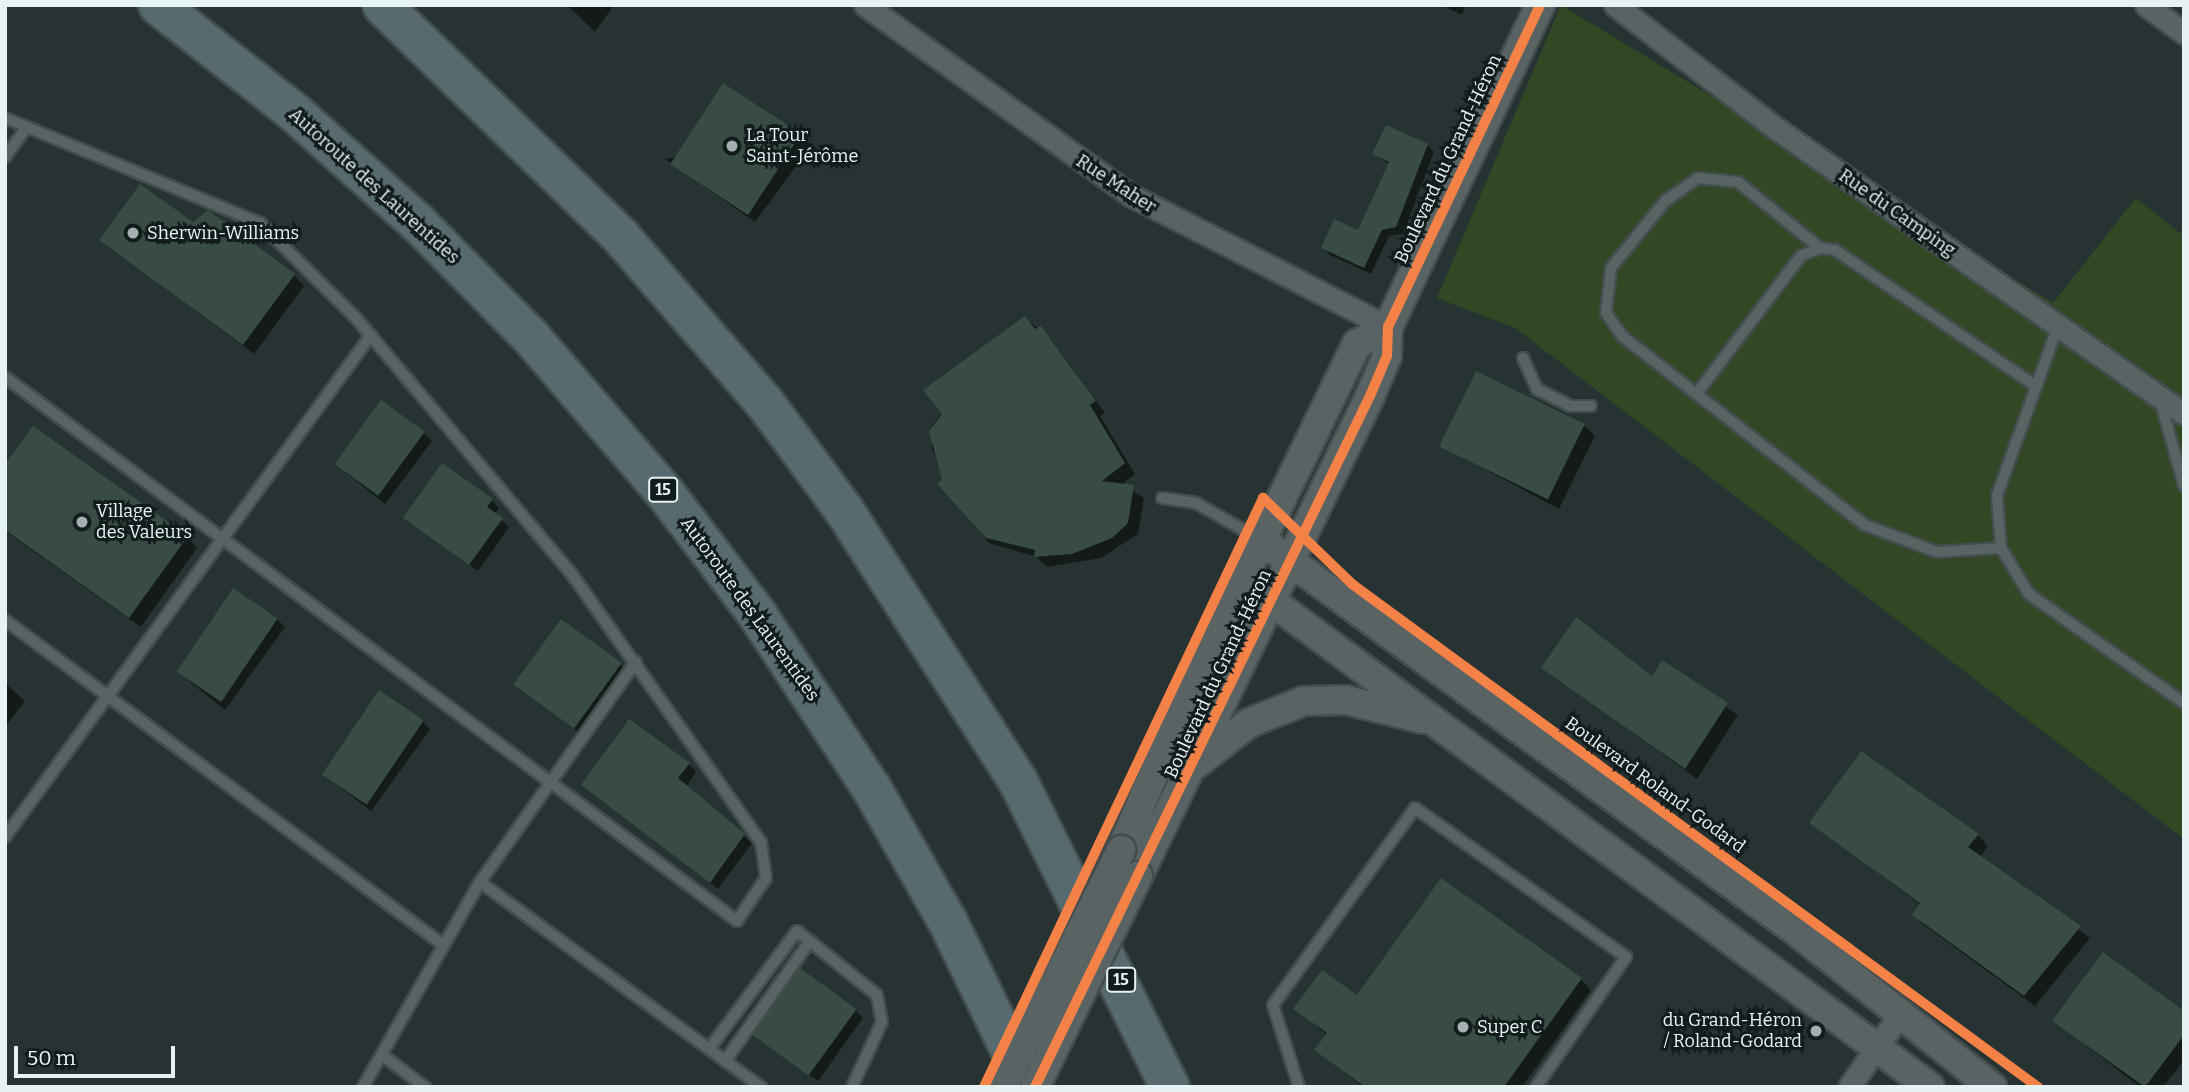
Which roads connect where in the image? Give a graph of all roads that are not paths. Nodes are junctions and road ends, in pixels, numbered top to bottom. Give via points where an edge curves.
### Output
1 (158, 5) edge
2 (382, 5) edge
3 (865, 5) edge
4 (1540, 5) edge
5 (1615, 5) edge
6 (2146, 5) edge
7 (2184, 33) edge
8 (5, 118) edge
9 (27, 127) junction
10 (5, 157) edge
11 (1820, 248) junction
12 (2058, 326) junction
13 (1388, 327) junction
14 (371, 335) junction
15 (1523, 358) dead end
16 (5, 377) edge
17 (2036, 386) junction
18 (1698, 393) junction
19 (2160, 397) junction
20 (1591, 406) dead end
21 (2184, 414) edge
22 (2184, 486) edge
23 (1163, 498) dead end
24 (221, 538) junction
25 (1264, 542) junction
26 (2001, 548) junction
27 (1291, 561) junction
28 (1244, 581) junction
29 (1271, 599) junction
30 (5, 620) edge
31 (636, 662) junction
32 (106, 694) junction
33 (2184, 702) edge
34 (1439, 723) junction
35 (1196, 764) junction
36 (550, 783) junction
37 (5, 837) edge
38 (480, 882) junction
39 (810, 941) junction
40 (442, 944) junction
41 (1900, 1014) junction
42 (1877, 1047) junction
43 (709, 1049) junction
44 (382, 1055) junction
45 (726, 1061) junction
46 (363, 1087) edge
47 (425, 1087) edge
48 (761, 1087) edge
49 (852, 1087) edge
50 (1003, 1087) edge
51 (1028, 1087) edge
52 (1035, 1087) edge
53 (1170, 1087) edge
54 (1300, 1087) edge
55 (1535, 1087) edge
56 (1849, 1087) edge
57 (1930, 1087) edge
58 (1992, 1087) edge

1 - 51 highway, Autoroute des Laurentides / 15 via 286,105 417,222 530,336 666,494 757,614 872,789 948,922
2 - 53 highway, 15 via 621,236 765,403 844,509 1031,804
3 - 13 street, Rue Maher via 1132,196
4 - 13 street, Boulevard du Grand-Héron
5 - 12 street, Rue du Camping via 1774,127
6 - 7 street
8 - 9 lane
9 - 10 lane
9 - 14 lane via 260,223
11 - 17 lane via 1835,250
11 - 18 lane via 1801,256
11 - 18 lane via 1738,182 1720,176 1698,178 1666,200 1611,268 1606,313 1622,336
12 - 17 lane
12 - 19 street, Rue du Camping
13 - 25 street, Boulevard du Grand-Héron via 1357,344
13 - 27 street, Boulevard du Grand-Héron via 1387,356
14 - 24 lane
14 - 31 lane via 564,564
15 - 20 lane via 1537,389 1570,406
16 - 24 lane
17 - 26 lane via 1997,495
18 - 26 lane via 1865,525 1937,552
19 - 21 street, Rue du Camping
19 - 22 lane
23 - 25 lane via 1196,503
24 - 32 lane
24 - 36 lane
25 - 27 street, Boulevard Roland-Godard
25 - 28 street, Boulevard du Grand-Héron
26 - 33 lane via 2029,594
27 - 29 street, Boulevard du Grand-Héron
27 - 41 street, Boulevard Roland-Godard
28 - 29 street
28 - 50 street, Boulevard du Grand-Héron, bridge via 1121,850
29 - 34 street
29 - 35 street, Boulevard du Grand-Héron
30 - 32 lane
31 - 36 lane
31 - 36 lane via 761,842 766,878 737,921
32 - 37 lane
32 - 40 lane
34 - 35 street via 1346,700 1304,701 1249,723
34 - 42 street
35 - 52 street, Boulevard du Grand-Héron, bridge
36 - 38 lane
38 - 40 lane
38 - 43 lane
39 - 43 lane via 797,931
39 - 45 lane
39 - 49 lane via 877,995 882,1022
40 - 44 lane
41 - 42 street
41 - 58 street, Boulevard Roland-Godard
42 - 56 street
42 - 57 street
43 - 45 lane
44 - 46 lane
44 - 47 lane
45 - 48 lane
54 - 55 lane via 1273,1005 1415,808 1626,957

